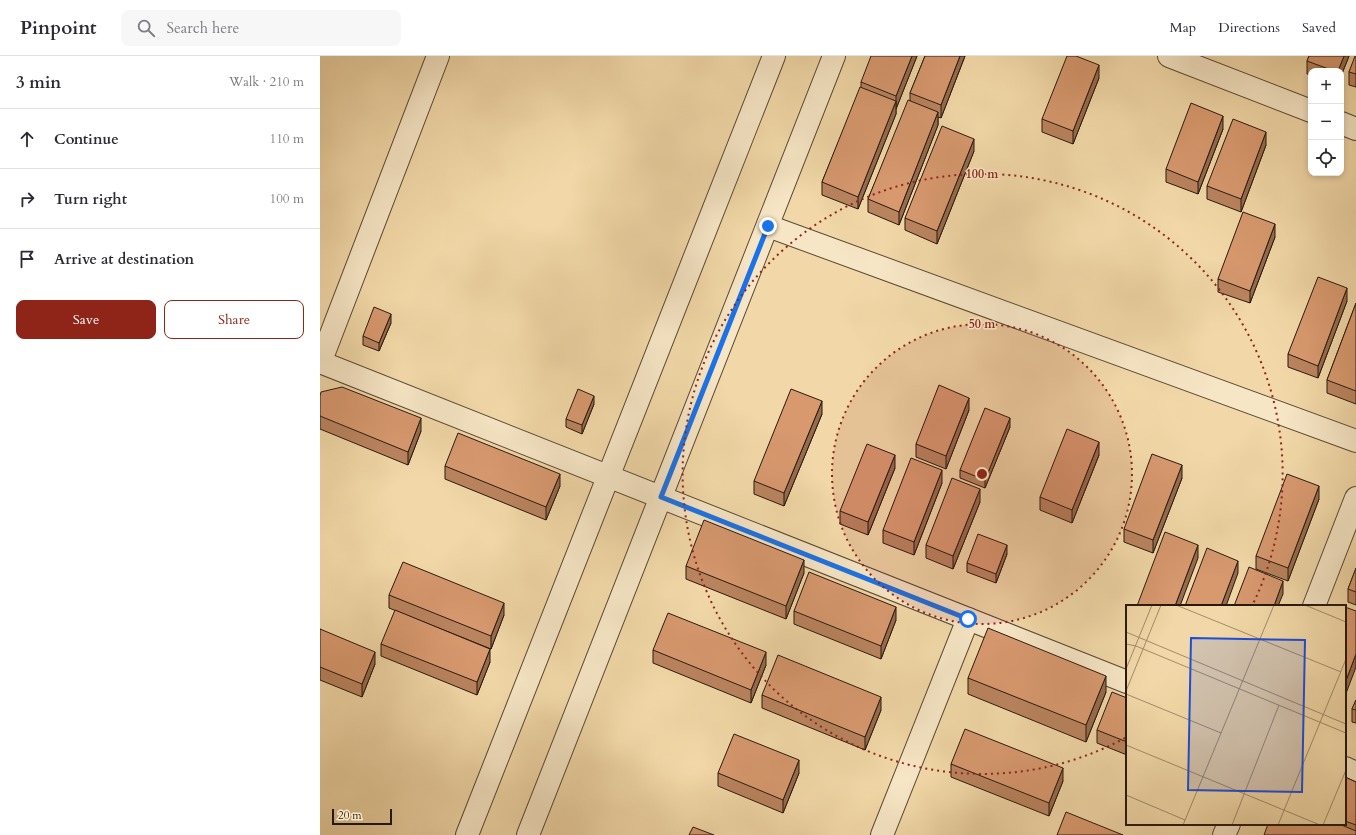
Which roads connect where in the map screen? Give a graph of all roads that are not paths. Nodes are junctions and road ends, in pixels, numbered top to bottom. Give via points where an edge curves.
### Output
1 (438, 56) edge
2 (774, 56) edge
3 (834, 56) edge
4 (1170, 56) edge
5 (1308, 110) edge
6 (1344, 124) edge
7 (1356, 129) edge
8 (768, 226) junction
9 (320, 363) edge
10 (1356, 441) edge
11 (608, 477) junction
12 (661, 497) junction
13 (1356, 498) edge
14 (1314, 605) edge
15 (968, 619) junction
16 (1126, 682) edge
17 (1346, 768) edge
18 (1356, 773) edge
19 (1229, 825) edge
20 (467, 835) edge
21 (528, 835) edge
22 (882, 835) edge
23 (1224, 835) edge

1 - 9 street
2 - 11 street
3 - 8 street
4 - 5 street
6 - 7 street
8 - 10 street
8 - 12 street
9 - 11 street
11 - 12 street
11 - 20 street
12 - 15 street
12 - 21 street
13 - 14 street
15 - 16 street
15 - 22 street
17 - 18 street
19 - 23 street

